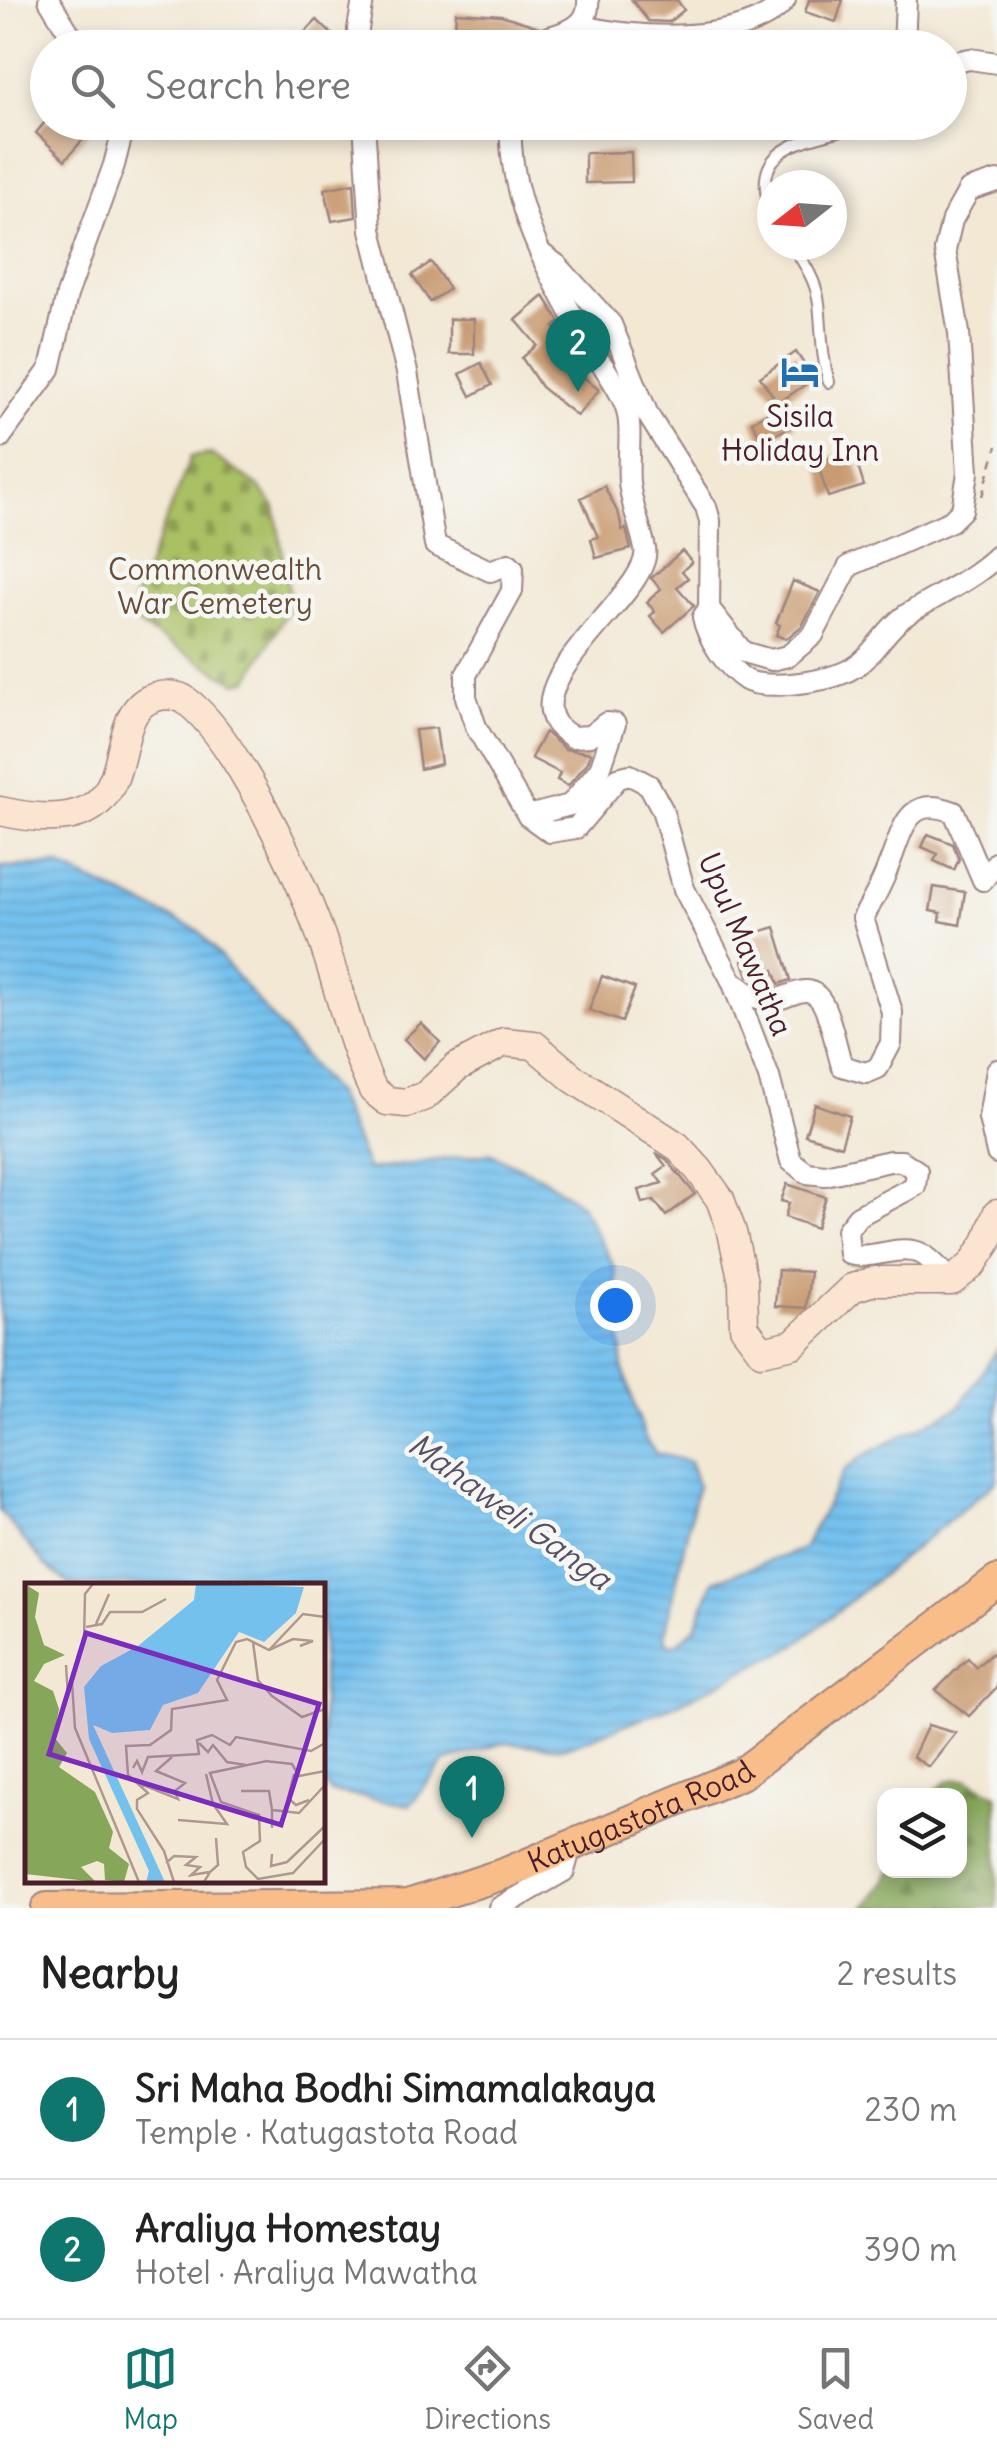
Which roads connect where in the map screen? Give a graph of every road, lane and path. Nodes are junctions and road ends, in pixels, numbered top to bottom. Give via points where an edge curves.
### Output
1 (49, 0) edge
2 (363, 0) edge
3 (588, 0) edge
4 (785, 0) edge
5 (906, 0) edge
6 (581, 25) junction
7 (67, 30) edge
8 (358, 30) edge
9 (567, 30) edge
10 (620, 30) edge
11 (718, 30) edge
12 (905, 30) edge
13 (967, 60) edge
14 (997, 63) edge
15 (120, 140) edge
16 (365, 140) edge
17 (510, 140) edge
18 (804, 140) edge
19 (766, 170) edge
20 (997, 181) edge
21 (542, 254) junction
22 (801, 260) edge
23 (829, 382) dead end
24 (0, 438) edge
25 (997, 556) edge
26 (709, 608) junction
27 (0, 811) edge
28 (528, 816) junction
29 (997, 862) edge
30 (732, 981) junction
31 (997, 1070) edge
32 (997, 1153) edge
33 (997, 1214) edge
34 (952, 1281) junction
35 (997, 1581) edge
36 (571, 1846) junction
37 (47, 1908) edge
38 (499, 1908) edge

1 - 7 street
2 - 8 street
3 - 6 street
4 - 11 street via 777,10
5 - 12 street
6 - 9 street
6 - 10 street
13 - 14 street
15 - 24 street via 67,295 50,368
16 - 28 street via 371,230 407,372 435,546 490,572 513,568 512,591 466,675 466,697
17 - 21 street via 518,194
18 - 19 lane via 780,152
20 - 26 street via 969,190 945,250 959,333 968,474 962,510 850,566 813,635 788,656 771,660 743,652
21 - 26 street via 611,324 648,416 706,507
21 - 28 street via 626,408 630,487 647,555 636,579 574,651 550,700 554,722 572,737 615,724 600,769 570,805
22 - 23 lane via 819,300
25 - 26 street via 901,618 852,669 815,680 746,680 705,627
27 - 34 street via 57,820 81,815 112,786 143,701 182,698 215,729 287,853 365,1073 387,1102 425,1096 456,1067 504,1042 534,1045 677,1146 699,1170 732,1232 744,1327 762,1352 794,1344 852,1288 874,1281
28 - 30 street, Upul Mawatha via 550,832 576,828 618,778 650,785 684,889
29 - 30 street via 983,880 954,812 935,805 903,824 863,918 892,1012 891,1043 878,1068 866,1073 842,1066 823,1004 812,992 753,998
30 - 34 street, Upul Mawatha via 769,1077 791,1161 824,1175 890,1161 918,1172 915,1186 858,1216 848,1230 849,1254 922,1254
31 - 32 street via 988,1118
33 - 34 street via 972,1265
35 - 36 main road, Katugastota Road via 740,1774
36 - 37 main road, Katugastota Road via 408,1905
36 - 38 street via 564,1871

